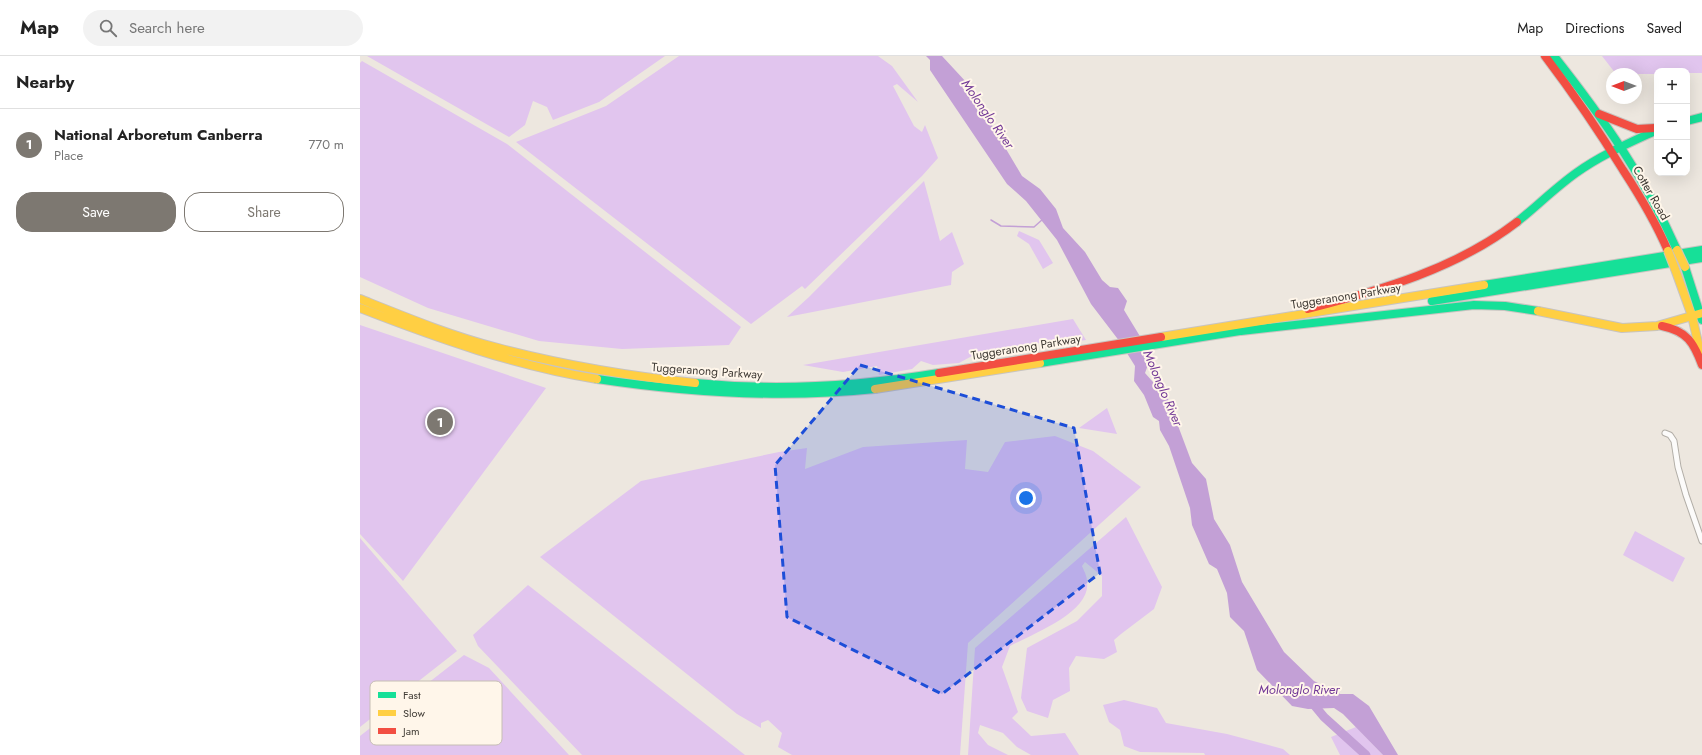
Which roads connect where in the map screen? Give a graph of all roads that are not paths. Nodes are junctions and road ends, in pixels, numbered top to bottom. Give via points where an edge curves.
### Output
1 (1545, 56) edge
2 (1554, 56) edge
3 (1599, 114) junction
4 (1702, 117) edge
5 (1690, 120) edge
6 (1654, 129) edge
7 (1654, 130) edge
8 (1622, 146) junction
9 (1611, 151) junction
10 (1702, 250) edge
11 (1702, 258) edge
12 (360, 299) edge
13 (360, 308) edge
14 (1692, 316) junction
15 (1701, 316) edge
16 (1266, 321) junction
17 (1657, 326) junction
18 (1241, 331) junction
19 (1204, 334) junction
20 (1058, 357) junction
21 (1702, 360) edge
22 (1702, 365) edge
23 (1665, 433) dead end
24 (1702, 541) edge

1 - 9 main road, Cotter Road
2 - 3 main road, Cotter Road
3 - 6 main road via 1637,129
3 - 8 main road, Cotter Road
4 - 5 main road
7 - 8 main road
8 - 9 main road
8 - 15 main road, Cotter Road, bridge via 1656,202 1685,267
9 - 14 main road, Cotter Road, bridge via 1653,218
9 - 16 main road via 1574,174 1500,234 1464,255 1377,291
10 - 16 main road, Tuggeranong Parkway
11 - 18 main road, Tuggeranong Parkway
12 - 20 main road, Tuggeranong Parkway via 433,328 533,358 630,377 703,384 776,387 849,384
13 - 20 main road, Tuggeranong Parkway via 437,337 519,362 596,379 690,391 784,394 848,392 911,384
14 - 15 main road
14 - 17 main road
14 - 21 main road, Cotter Road
16 - 19 main road, Tuggeranong Parkway
17 - 18 main road via 1622,328 1525,308 1474,305
17 - 22 main road via 1678,330 1686,336 1695,347
18 - 19 main road, Tuggeranong Parkway
19 - 20 main road, Tuggeranong Parkway
23 - 24 street via 1674,441 1678,467

